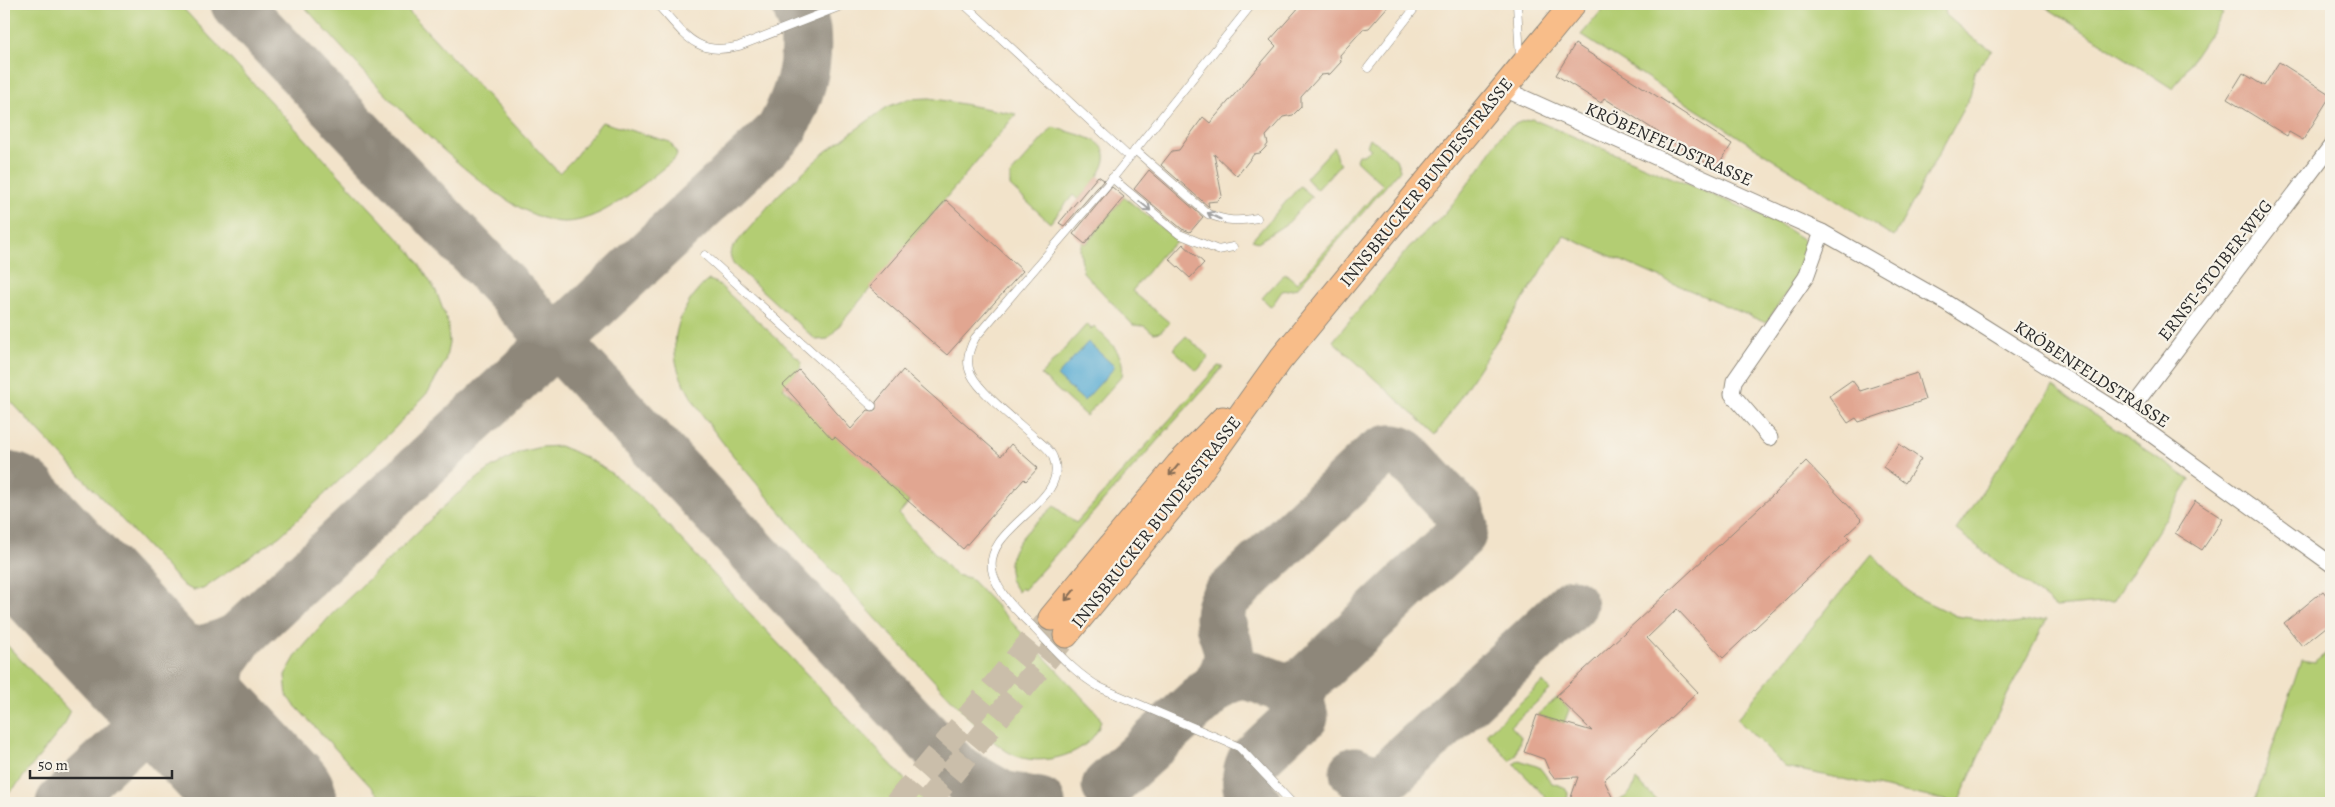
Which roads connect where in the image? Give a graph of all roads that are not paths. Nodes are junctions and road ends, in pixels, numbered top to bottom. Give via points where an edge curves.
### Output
1 (656, 4) edge
2 (846, 4) edge
3 (964, 4) edge
4 (1252, 4) edge
5 (1418, 4) edge
6 (1517, 4) edge
7 (1573, 4) edge
8 (1520, 67) junction
9 (1368, 68) dead end
10 (1502, 88) junction
11 (2331, 146) edge
12 (1135, 150) junction
13 (1129, 157) junction
14 (1112, 178) junction
15 (1257, 218) dead end
16 (1822, 232) junction
17 (1233, 247) dead end
18 (705, 255) dead end
19 (872, 406) dead end
20 (2126, 416) junction
21 (1770, 438) dead end
22 (2331, 564) edge
23 (1058, 626) tunnel mouth
24 (1292, 803) edge

1 - 2 lane via 700,46 724,50
3 - 13 lane
4 - 12 lane
5 - 9 lane
6 - 8 lane
7 - 8 main road, INNSBRUCKER BUNDESSTRASSE
8 - 10 main road, INNSBRUCKER BUNDESSTRASSE
10 - 16 street, KRÖBENFELDSTRASSE
10 - 23 main road, INNSBRUCKER BUNDESSTRASSE via 1280,360 1197,476 1109,565
11 - 20 street, ERNST-STOIBER-WEG
12 - 13 lane
15 -> 12 lane via 1236,222 1208,214
13 - 14 lane
14 -> 17 lane via 1179,234 1218,250
14 - 24 lane via 975,338 970,349 970,374 1047,449 1056,467 1052,486 1045,496 1003,537 993,553 992,572 1011,604 1081,676 1101,688 1239,747
16 - 20 street, KRÖBENFELDSTRASSE via 1945,302
16 - 21 street via 1806,277 1734,381 1732,394
18 - 19 lane
20 - 22 street, KRÖBENFELDSTRASSE

